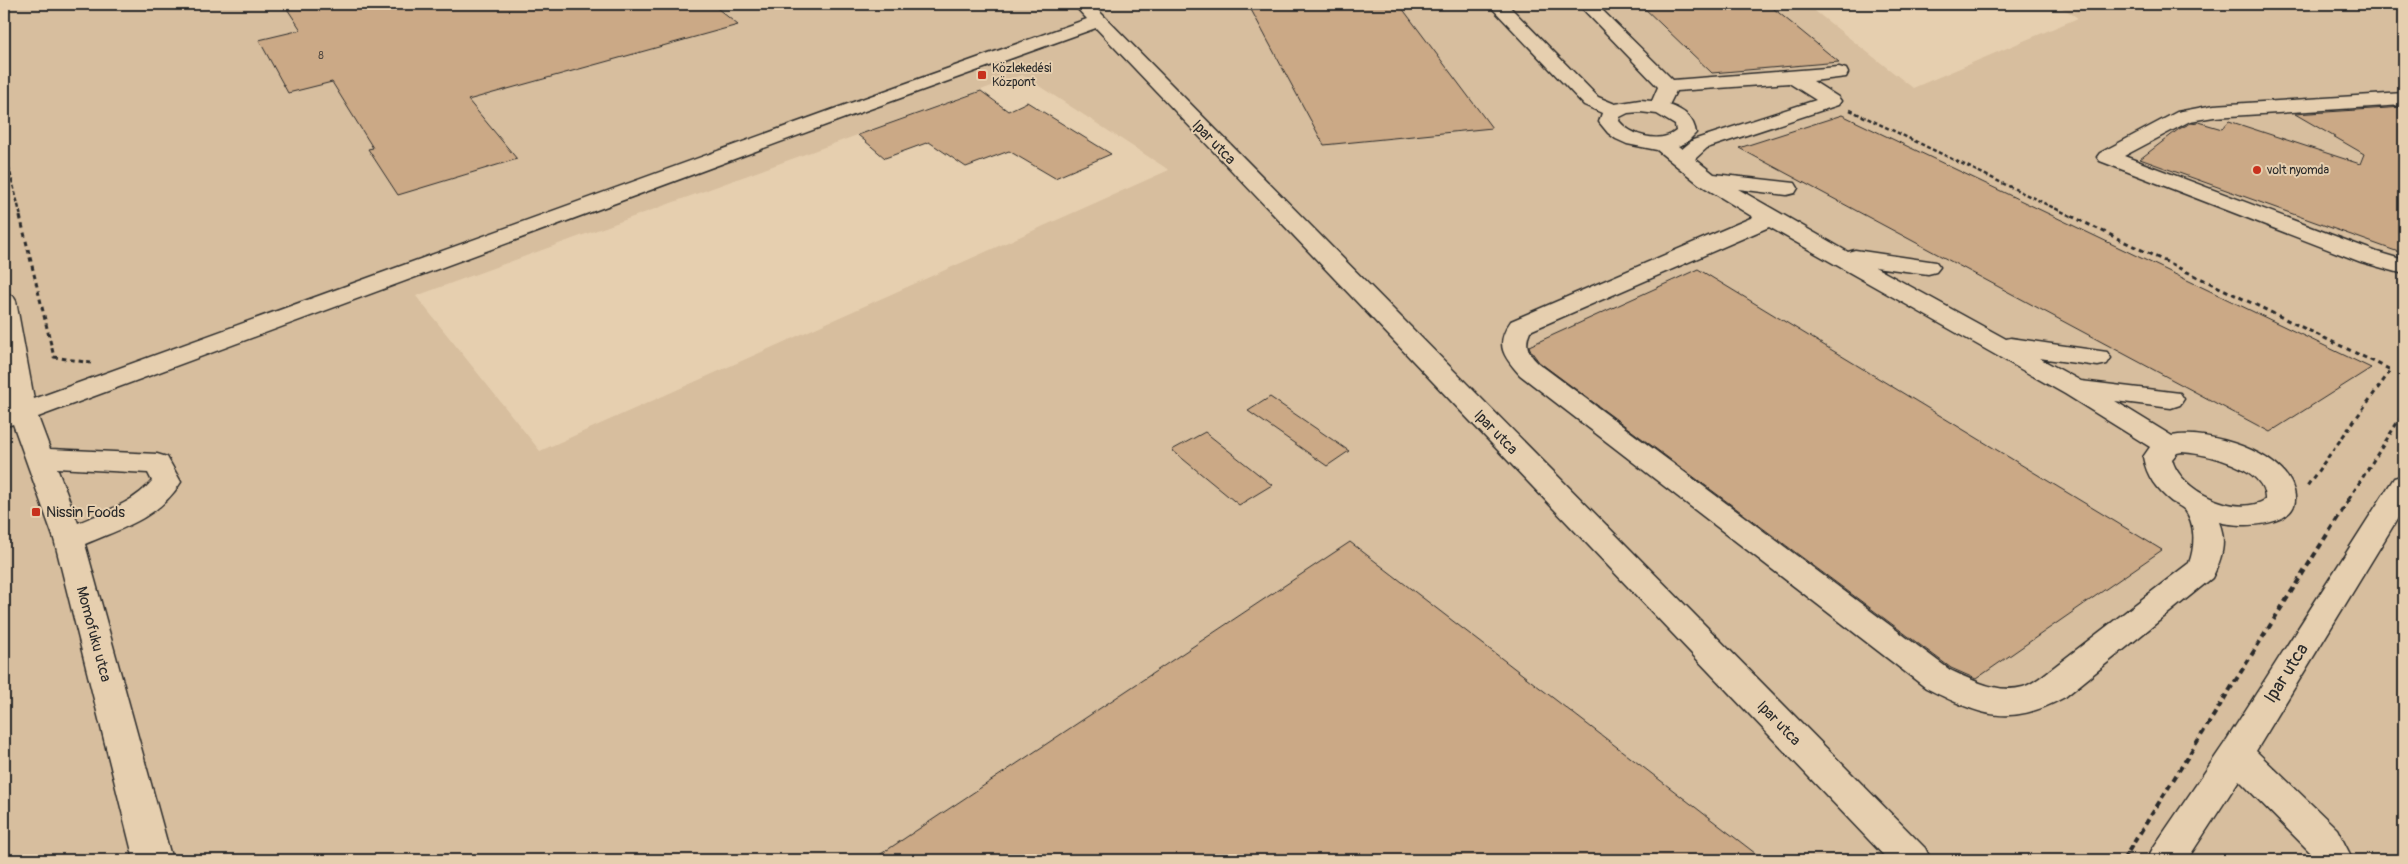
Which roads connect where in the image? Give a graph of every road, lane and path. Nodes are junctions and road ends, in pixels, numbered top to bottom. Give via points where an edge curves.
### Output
1 (1586, 4) edge
2 (1499, 5) edge
3 (1090, 13) edge
4 (1839, 73) dead end
5 (1792, 76) junction
6 (1668, 86) junction
7 (2404, 99) edge
8 (1831, 101) junction
9 (1659, 109) junction
10 (1614, 111) junction
11 (1686, 127) junction
12 (1742, 130) junction
13 (1661, 143) junction
14 (4, 148) edge
15 (1683, 159) junction
16 (1707, 179) junction
17 (1787, 188) dead end
18 (1770, 218) junction
19 (1839, 255) junction
20 (1928, 267) dead end
21 (2404, 268) edge
22 (4, 301) edge
23 (1997, 344) junction
24 (2098, 358) dead end
25 (97, 364) dead end
26 (2074, 388) junction
27 (2171, 399) dead end
28 (2404, 412) edge
29 (13, 415) edge
30 (2168, 446) junction
31 (41, 458) junction
32 (2280, 501) junction
33 (2196, 502) junction
34 (2399, 502) edge
35 (69, 539) junction
36 (2236, 754) junction
37 (153, 860) edge
38 (1912, 860) edge
39 (2123, 860) edge
40 (2166, 860) edge
41 (2334, 860) edge

1 - 6 street
2 - 10 street via 1590,101
3 - 29 street via 838,114
3 - 38 street, Ipar utca
4 - 5 street
5 - 6 street
5 - 8 street
6 - 9 street
7 - 21 street via 2214,110 2184,116 2107,157
8 - 12 street
8 - 32 path via 2392,370 2308,485
9 - 10 street via 1634,106
9 - 11 street via 1680,118
10 - 13 street via 1609,122 1619,133
11 - 12 street
11 - 13 street via 1681,138
12 - 15 street via 1700,144
13 - 15 street
14 - 25 path via 54,357
15 - 16 street
16 - 17 street
16 - 18 street
18 - 19 street
18 - 33 street via 1520,326 1513,337 1514,348 1529,369 1938,679 1976,697 2001,702 2029,700 2053,687 2201,570 2209,554 2209,530
19 - 20 street
19 - 23 street
22 - 29 street, Momofuku utca
23 - 24 street
23 - 26 street
26 - 27 street
26 - 30 street
28 - 39 path
29 - 31 street, Momofuku utca
30 - 32 street via 2200,443 2239,456 2271,478 2279,490
30 - 33 street via 2157,457 2161,474 2178,492
31 - 35 street, Momofuku utca
31 - 35 street via 156,464 168,482 154,498 130,513
32 - 33 street via 2270,512 2246,516
34 - 36 street, Ipar utca
35 - 37 street, Momofuku utca
36 - 40 street, Ipar utca
36 - 41 street via 2324,841

